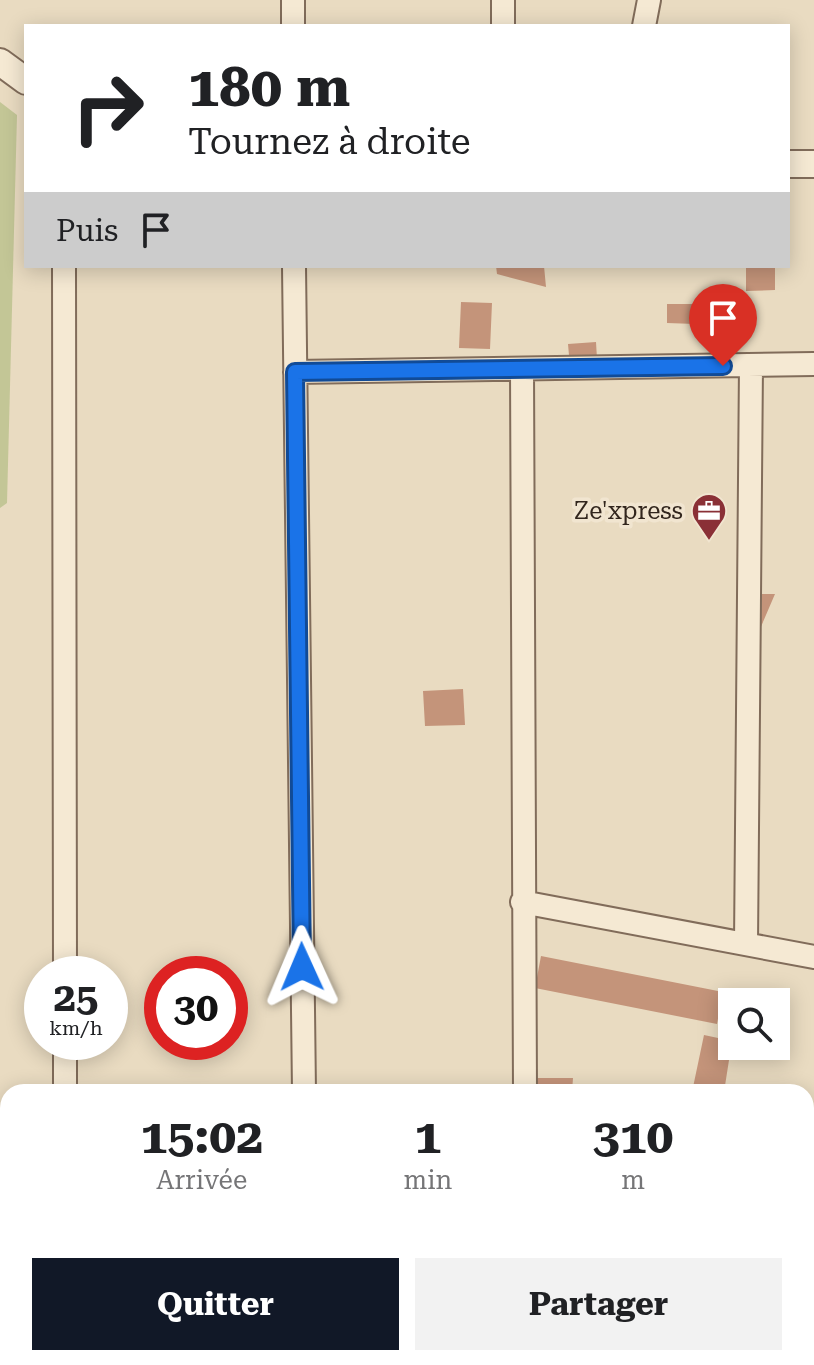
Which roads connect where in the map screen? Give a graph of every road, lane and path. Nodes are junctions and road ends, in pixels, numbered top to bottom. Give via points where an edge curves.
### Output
1 (293, 0) edge
2 (503, 0) edge
3 (649, 0) edge
4 (293, 24) edge
5 (503, 24) edge
6 (644, 24) edge
7 (0, 62) edge
8 (24, 80) edge
9 (790, 164) edge
10 (814, 164) edge
11 (64, 268) edge
12 (294, 268) edge
13 (814, 364) edge
14 (751, 365) junction
15 (522, 369) junction
16 (295, 372) junction
17 (522, 902) junction
18 (746, 944) junction
19 (65, 956) edge
20 (814, 957) edge
21 (65, 1060) edge
22 (65, 1084) edge
23 (304, 1084) edge
24 (525, 1084) edge

1 - 4 street
2 - 5 street
3 - 6 street
7 - 8 street
9 - 10 street
11 - 19 street
12 - 16 street
13 - 14 street
14 - 15 street
14 - 18 street
15 - 16 street
15 - 17 street
16 - 23 street
17 - 18 street
17 - 24 street
18 - 20 street
21 - 22 street

